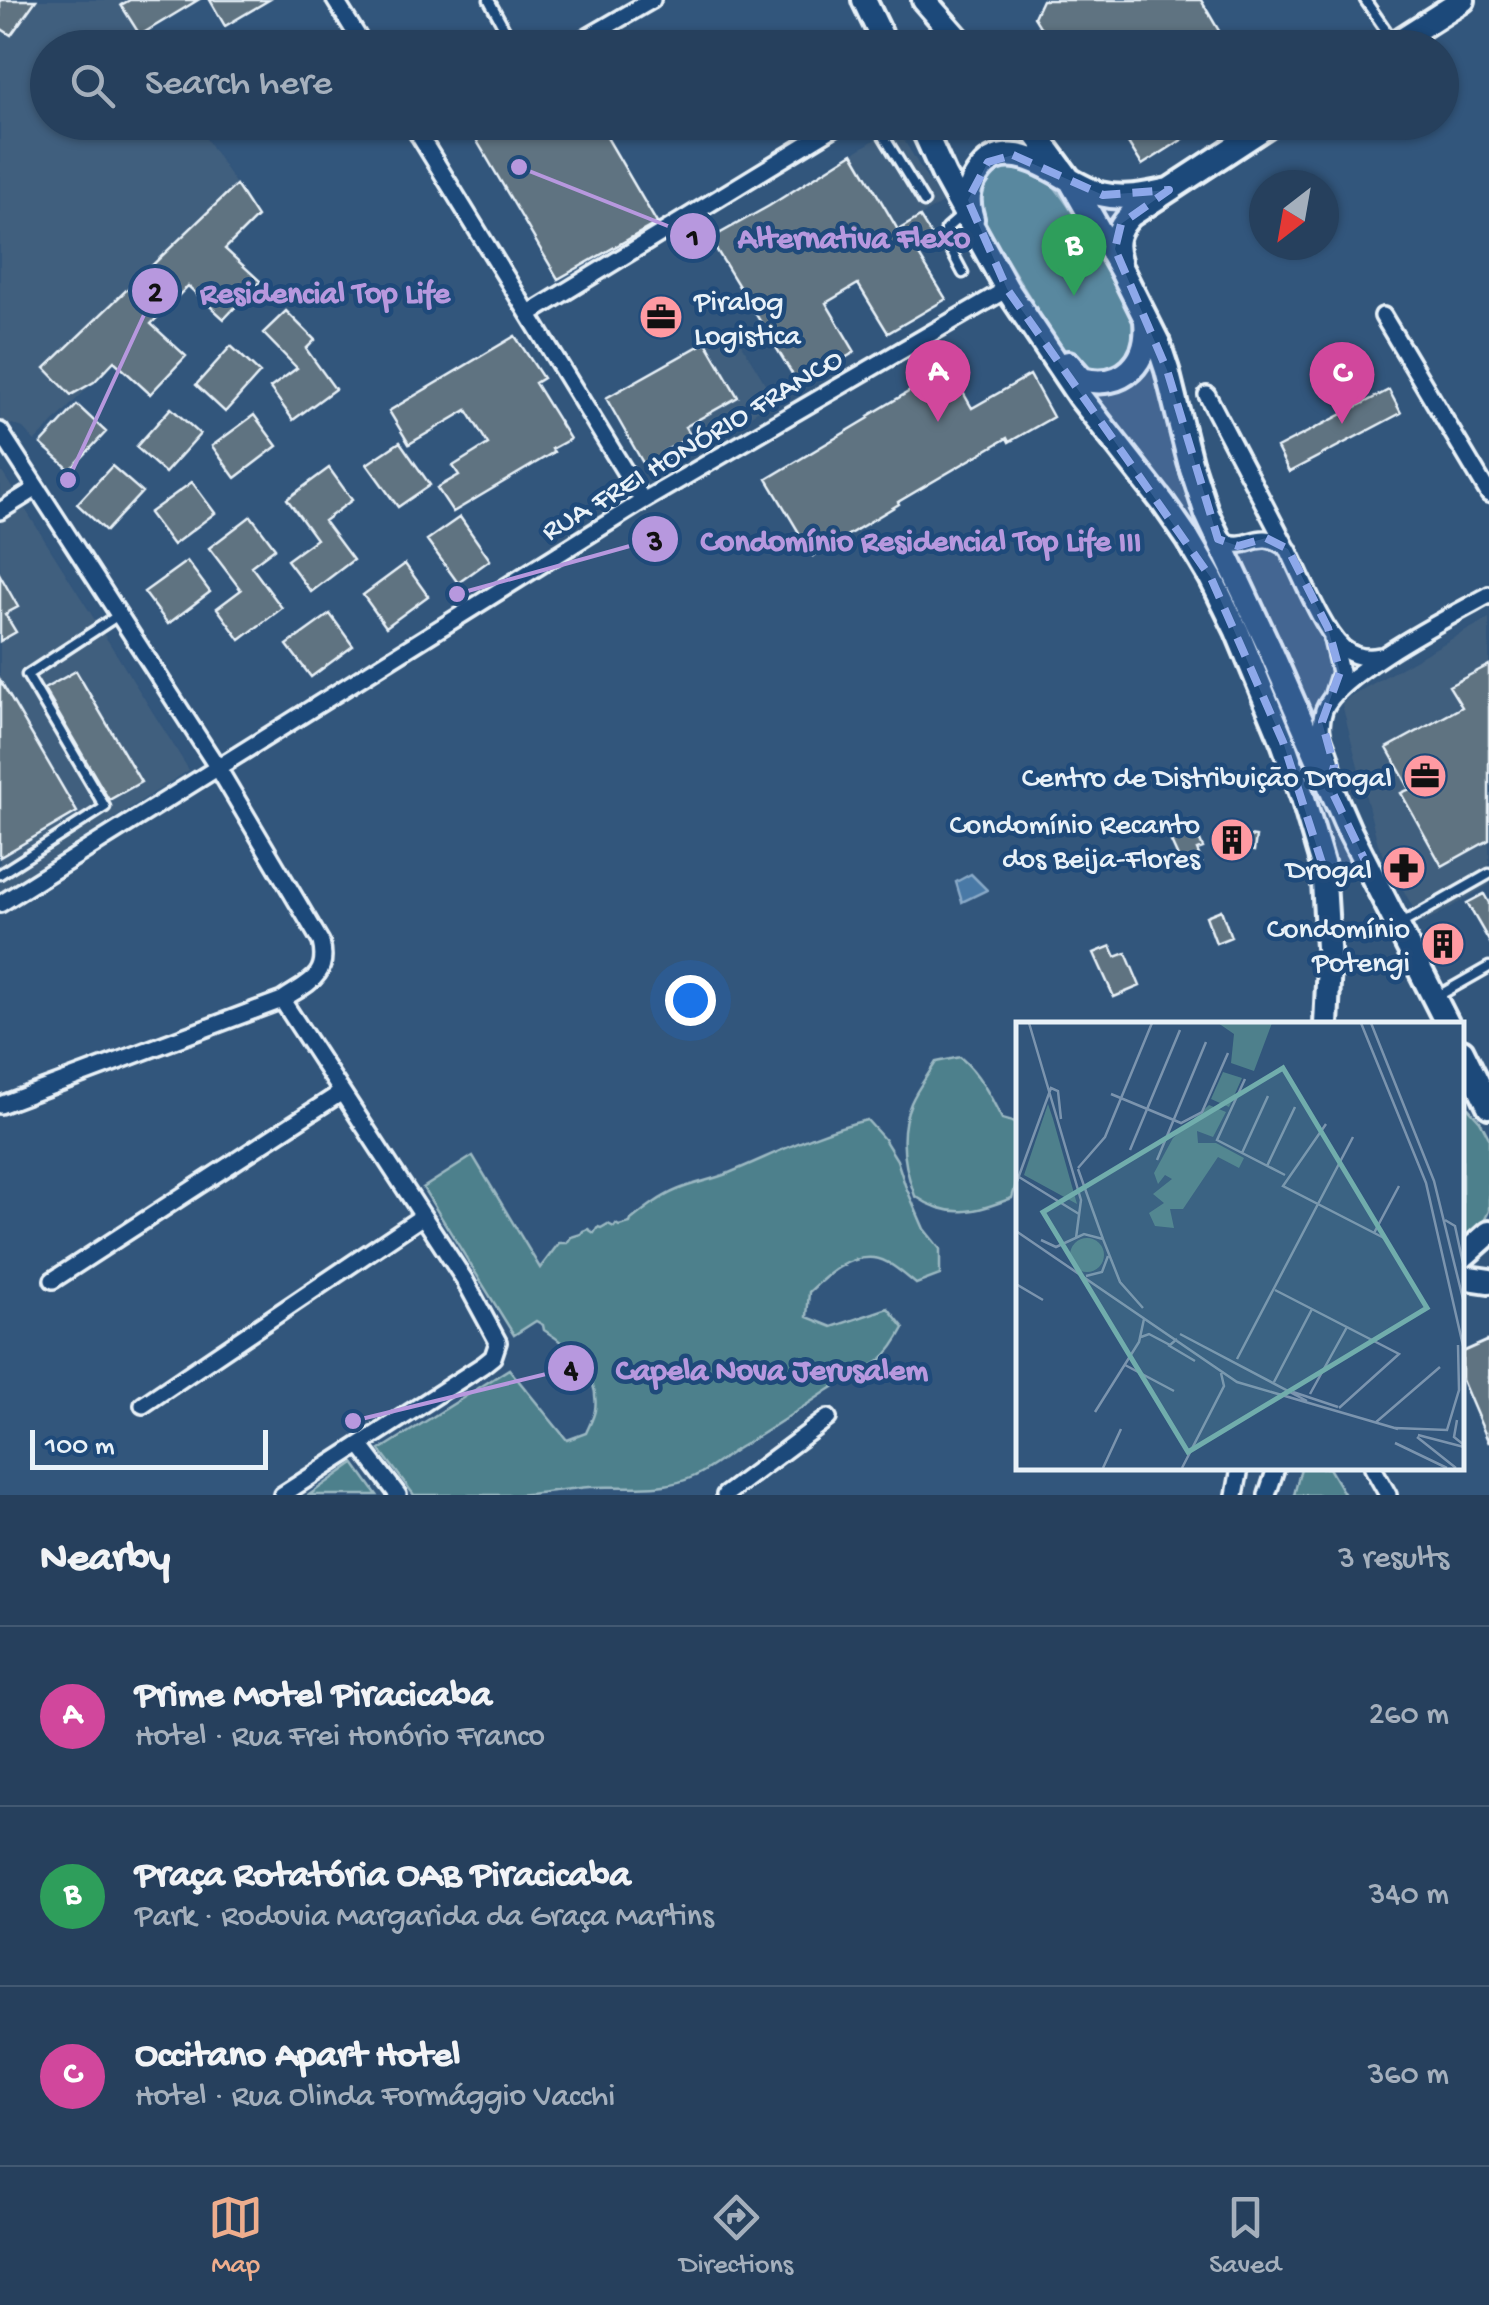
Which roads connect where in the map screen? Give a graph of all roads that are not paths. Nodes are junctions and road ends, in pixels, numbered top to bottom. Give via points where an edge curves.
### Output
1 (335, 0) edge
2 (489, 0) edge
3 (652, 0) edge
4 (924, 0) edge
5 (1365, 0) edge
6 (1458, 1) edge
7 (863, 2) edge
8 (353, 30) edge
9 (505, 30) edge
10 (600, 30) edge
11 (878, 30) edge
12 (950, 30) edge
13 (1382, 30) edge
14 (1414, 30) edge
15 (422, 140) edge
16 (814, 140) edge
17 (886, 140) edge
18 (928, 140) edge
19 (1040, 140) edge
20 (1245, 140) edge
21 (1072, 183) junction
22 (1169, 190) junction
23 (924, 202) dead end
24 (965, 213) junction
25 (979, 238) junction
26 (1122, 270) junction
27 (963, 272) dead end
28 (1007, 289) junction
29 (529, 314) junction
30 (1145, 316) junction
31 (1383, 316) dead end
32 (1037, 332) junction
33 (1207, 395) dead end
34 (0, 431) edge
35 (37, 488) junction
36 (1489, 494) edge
37 (643, 500) junction
38 (1262, 500) junction
39 (0, 510) edge
40 (1218, 539) junction
41 (1256, 540) junction
42 (1288, 549) junction
43 (1489, 595) edge
44 (118, 615) junction
45 (1328, 628) junction
46 (1393, 650) junction
47 (1332, 697) junction
48 (218, 768) junction
49 (1329, 785) junction
50 (1323, 866) junction
51 (1368, 869) junction
52 (0, 874) edge
53 (1489, 874) edge
54 (0, 904) edge
55 (1398, 926) junction
56 (1489, 967) edge
57 (1434, 998) junction
58 (282, 1000) junction
59 (1326, 1022) edge
60 (1446, 1022) edge
61 (1464, 1055) edge
62 (1464, 1075) edge
63 (342, 1092) junction
64 (1487, 1096) edge
65 (0, 1105) edge
66 (423, 1216) junction
67 (1489, 1233) edge
68 (1464, 1255) edge
69 (1464, 1276) edge
70 (53, 1280) dead end
71 (1489, 1281) edge
72 (143, 1405) dead end
73 (828, 1418) dead end
74 (360, 1445) junction
75 (1240, 1470) edge
76 (1275, 1470) edge
77 (1374, 1470) edge
78 (282, 1495) edge
79 (398, 1495) edge
80 (725, 1495) edge
81 (1235, 1495) edge
82 (1267, 1495) edge
83 (1388, 1495) edge

1 - 8 street
2 - 9 lane
3 - 10 street
4 - 12 main road
5 - 13 lane
6 - 14 main road
7 - 11 main road
15 - 29 street
16 - 29 street
17 - 23 lane
18 - 24 main road
19 - 21 main road
20 - 22 main road
21 - 22 main road via 1121,198
21 - 25 main road via 1027,158 988,162 968,200
21 - 26 main road
22 - 26 main road via 1121,224 1115,249
24 - 25 main road
24 - 27 lane via 946,229
25 - 28 main road
26 - 30 main road
28 - 32 main road
28 - 37 street, RUA FREI HONÓRIO FRANCO
29 - 37 street
30 - 32 main road via 1146,343 1137,363 1106,382 1082,380
30 - 40 main road
31 - 36 street
32 - 50 main road via 1211,578 1284,742
33 - 38 street
34 - 35 street
35 - 39 street
35 - 44 street
37 - 48 street, RUA FREI HONÓRIO FRANCO
38 - 41 street
38 - 42 street
40 - 41 street via 1238,546
40 - 49 main road
41 - 42 street
42 - 45 street
43 - 46 street
44 - 48 street
44 - 52 lane via 27,675 105,807
45 - 46 street via 1360,656
45 - 47 street via 1340,672
46 - 47 street
47 - 49 street via 1321,737 1334,766
48 - 54 street, RUA FREI HONÓRIO FRANCO
48 - 58 street via 321,942 322,970
49 - 51 main road
50 - 51 main road
50 - 59 main road
51 - 55 main road
53 - 55 lane
55 - 57 main road
56 - 57 lane
57 - 60 main road
58 - 63 street
58 - 65 street
61 - 64 main road
62 - 64 main road
63 - 66 street
63 - 70 street
66 - 72 street
66 - 74 street via 498,1342 483,1365
67 - 68 main road
69 - 71 main road
73 - 80 street
74 - 78 street
74 - 79 street
75 - 81 street
76 - 82 street
77 - 83 street

